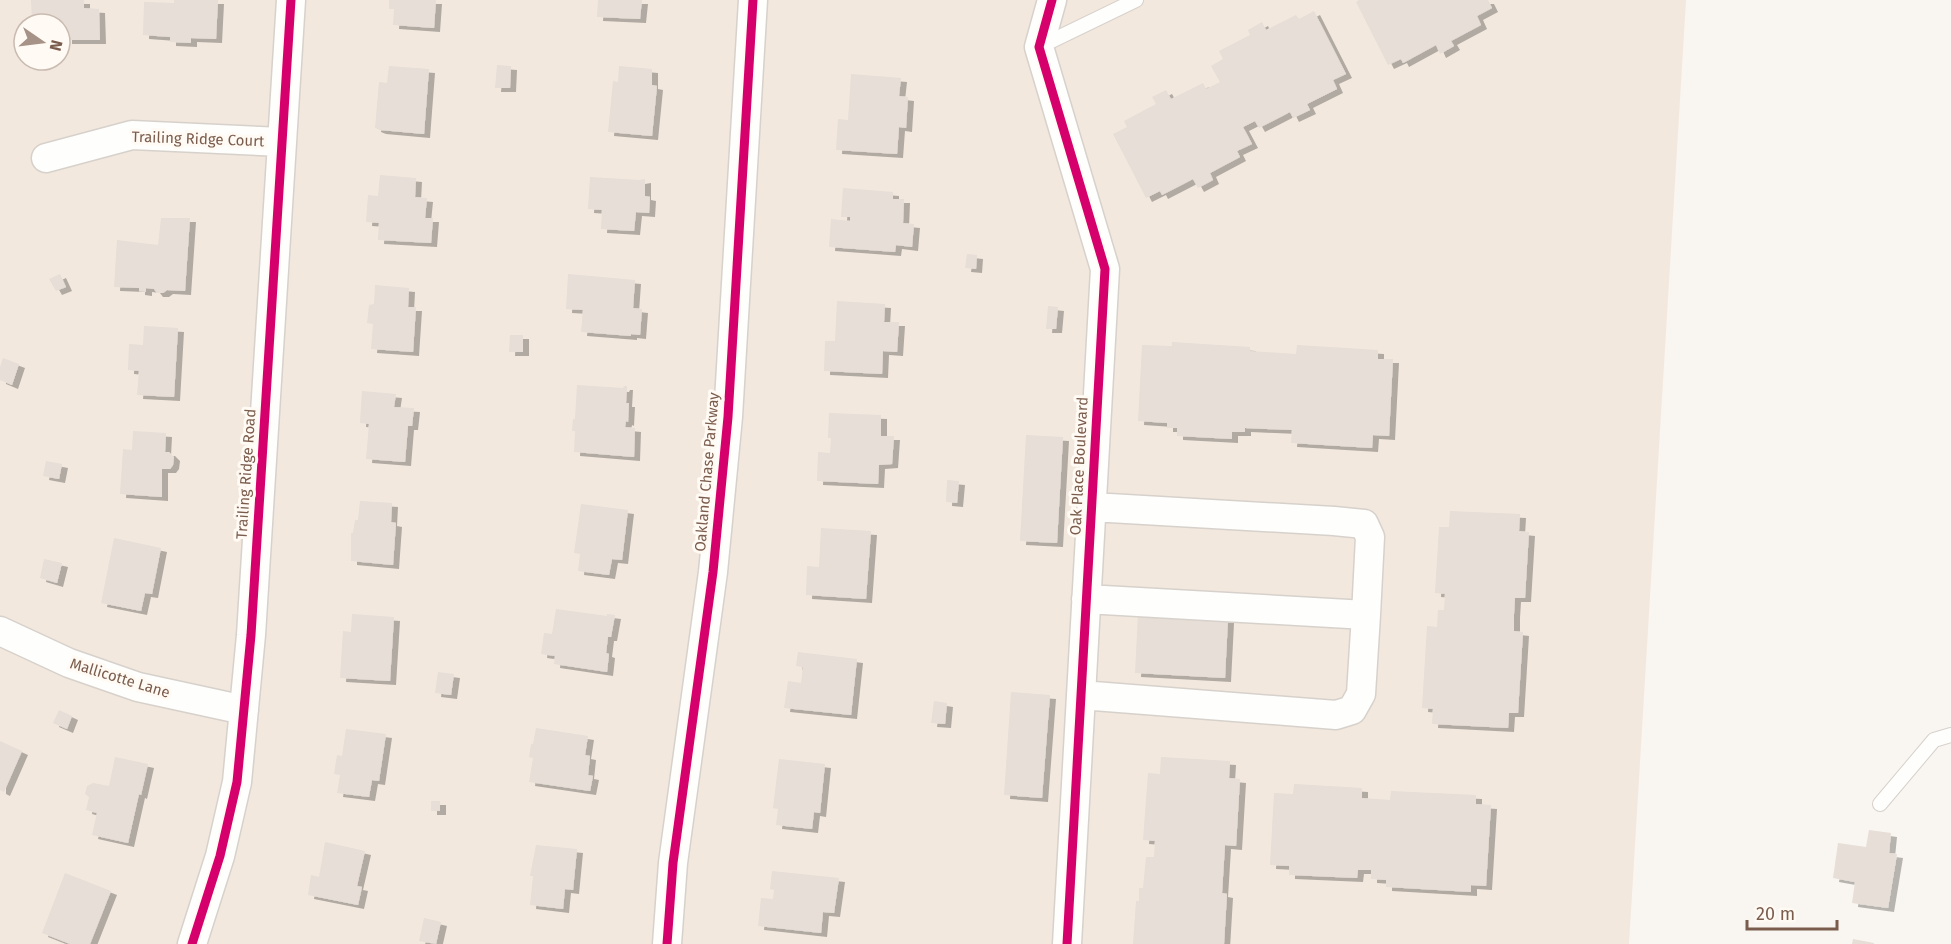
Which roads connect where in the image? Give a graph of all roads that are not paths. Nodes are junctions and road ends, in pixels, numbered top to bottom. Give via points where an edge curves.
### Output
1 (291, 0) edge
2 (753, 0) edge
3 (1052, 0) edge
4 (1136, 0) edge
5 (1039, 47) junction
6 (282, 142) junction
7 (46, 158) dead end
8 (1092, 507) junction
9 (1086, 599) junction
10 (1366, 615) junction
11 (0, 631) edge
12 (1081, 695) junction
13 (244, 710) junction
14 (1951, 735) edge
15 (1880, 804) dead end
16 (192, 944) edge
17 (668, 944) edge
18 (1067, 944) edge

1 - 6 street, Trailing Ridge Road
2 - 17 street, Oakland Chase Parkway via 728,417 713,572 673,863
3 - 5 street
4 - 5 lane
5 - 8 street, Oak Place Boulevard via 1105,269
6 - 7 street, Trailing Ridge Court via 132,135
6 - 13 street, Trailing Ridge Road
8 - 9 street, Oak Place Boulevard
8 - 10 street via 1364,524 1370,537
9 - 10 street
9 - 12 street, Oak Place Boulevard
10 - 12 street via 1360,694 1352,710 1336,715
11 - 13 street, Mallicotte Lane via 69,663 138,687
12 - 18 street, Oak Place Boulevard
13 - 16 street, Trailing Ridge Road via 237,782 220,856
14 - 15 lane via 1934,740

